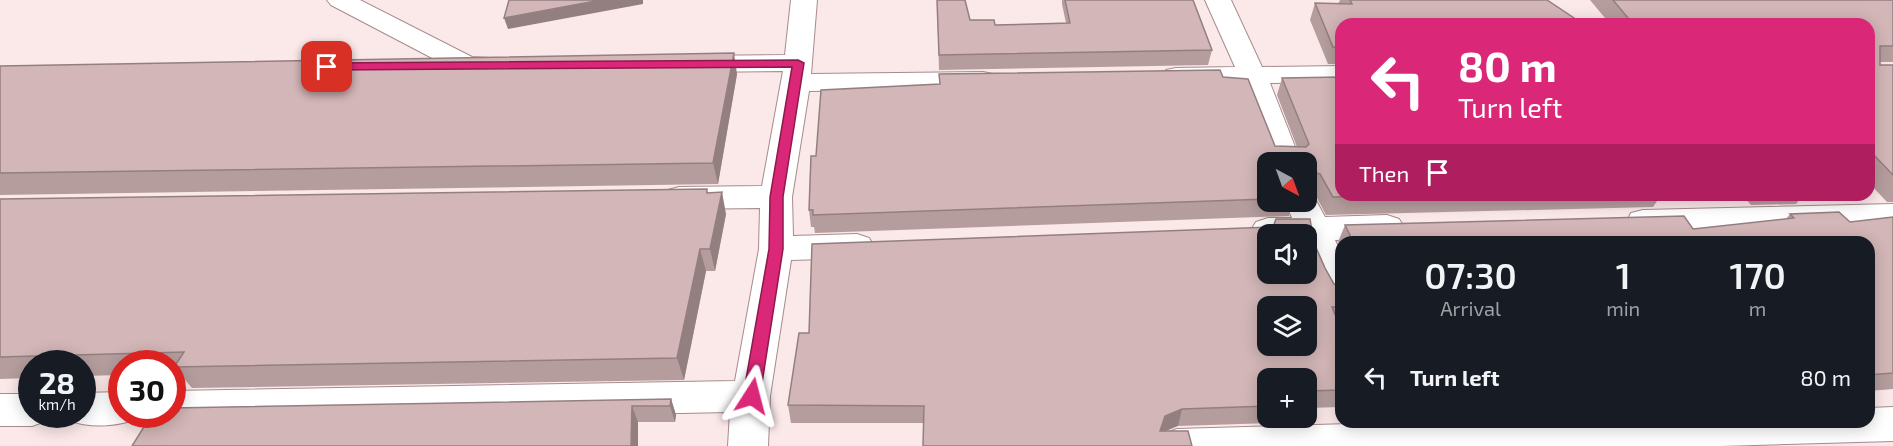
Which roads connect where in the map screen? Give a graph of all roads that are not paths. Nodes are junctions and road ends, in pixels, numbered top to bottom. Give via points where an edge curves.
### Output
1 (340, 0) edge
2 (804, 0) edge
3 (1218, 0) edge
4 (668, 64) edge
5 (467, 65) junction
6 (526, 65) edge
7 (407, 66) edge
8 (797, 73) junction
9 (1252, 74) junction
10 (1335, 74) edge
11 (1147, 76) edge
12 (1007, 79) edge
13 (1282, 152) edge
14 (776, 197) junction
15 (645, 199) edge
16 (1306, 215) edge
17 (1893, 215) edge
18 (1608, 222) edge
19 (1418, 226) edge
20 (1240, 231) edge
21 (883, 245) edge
22 (776, 249) junction
23 (1335, 278) edge
24 (752, 396) junction
25 (186, 407) edge
26 (18, 410) edge
27 (0, 411) edge
28 (1875, 424) edge
29 (1893, 424) edge
30 (1732, 428) edge
31 (1411, 436) edge
32 (748, 446) edge
33 (1177, 446) edge

1 - 5 street
2 - 8 street
3 - 9 street
4 - 8 street
5 - 6 street
5 - 7 street
8 - 12 street
8 - 14 street
9 - 10 street
9 - 11 street
9 - 13 street
14 - 15 street
14 - 22 street
16 - 19 street
16 - 20 street
16 - 23 street
17 - 18 street
21 - 22 street
22 - 24 street
24 - 25 street
24 - 32 street
26 - 27 street
28 - 29 street
30 - 31 street
31 - 33 street

